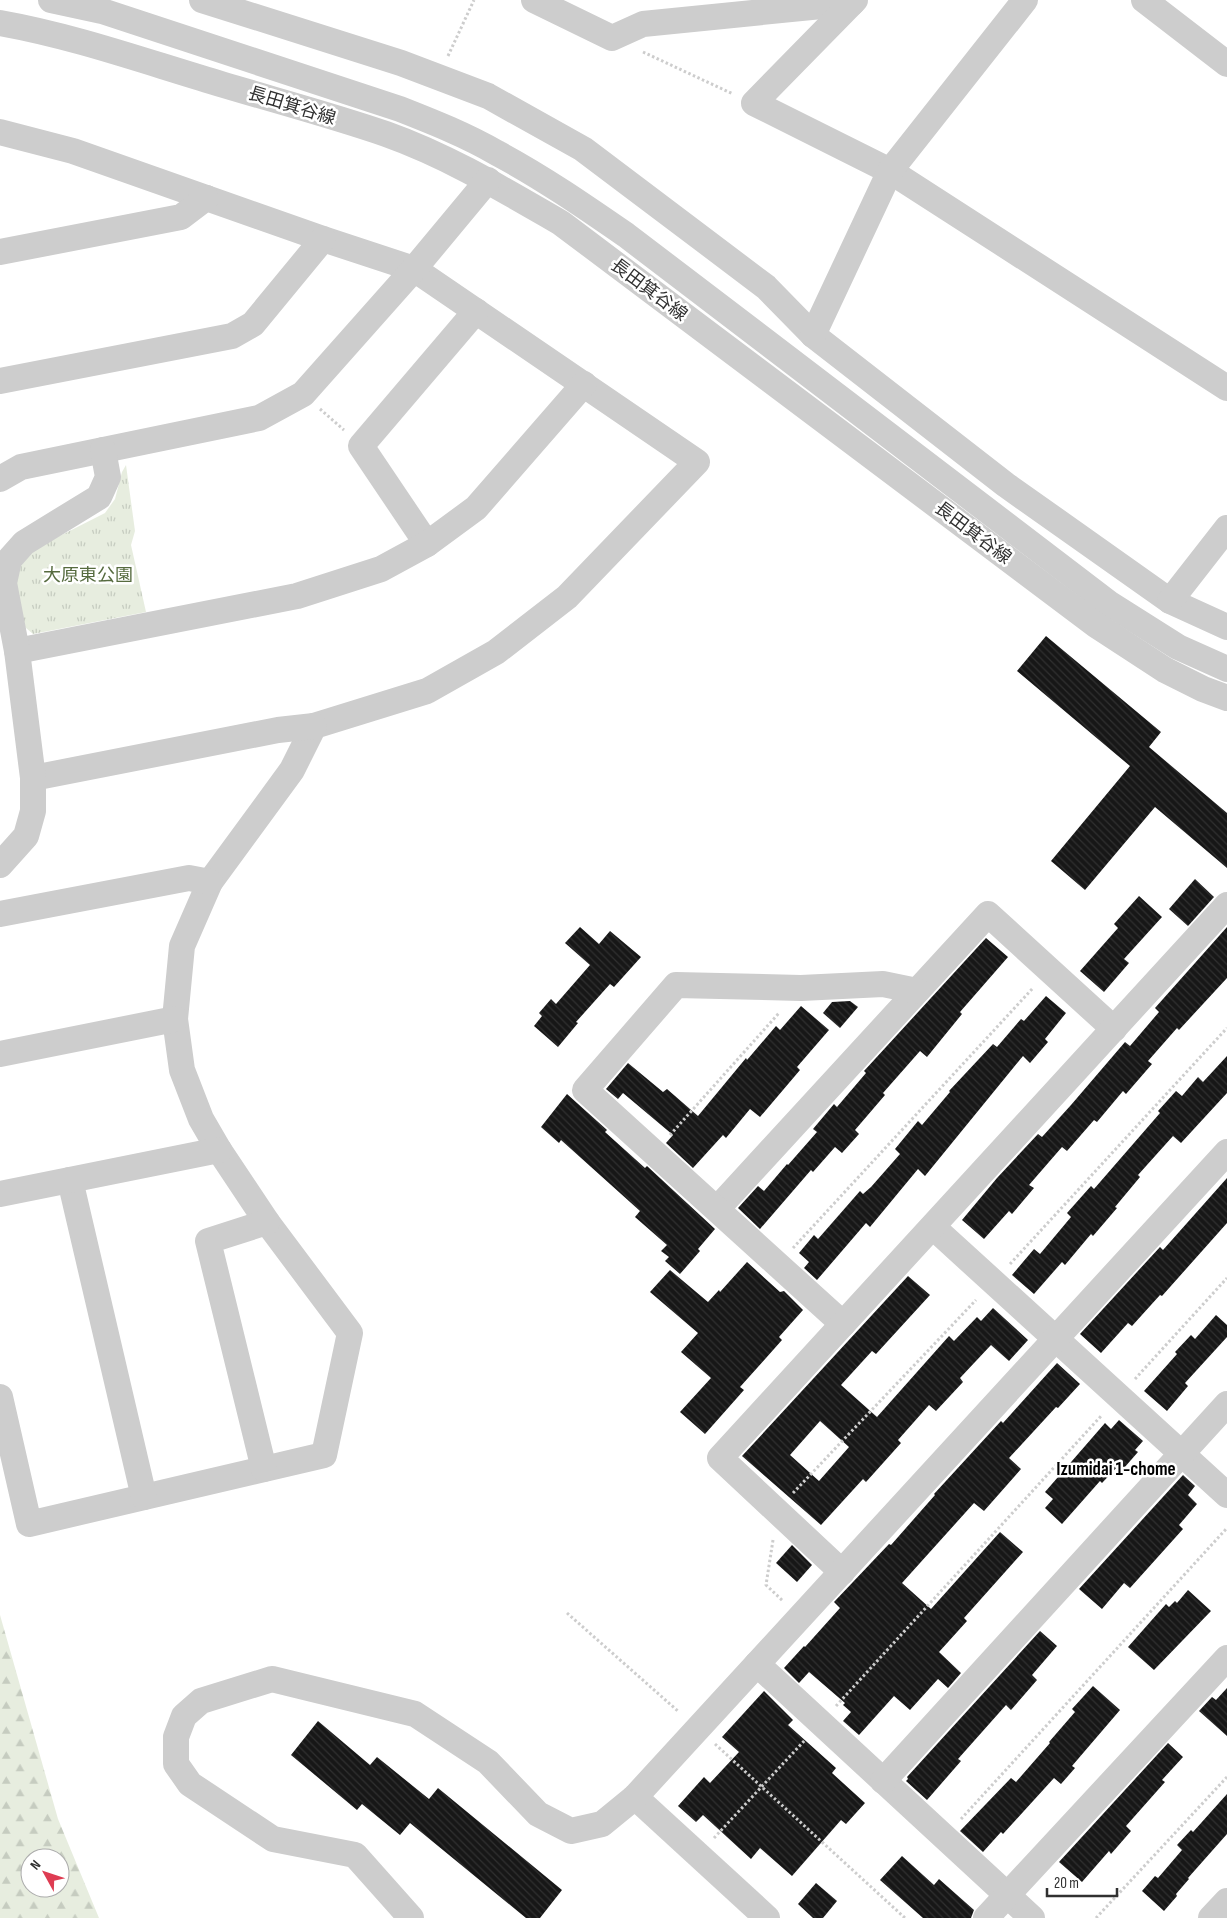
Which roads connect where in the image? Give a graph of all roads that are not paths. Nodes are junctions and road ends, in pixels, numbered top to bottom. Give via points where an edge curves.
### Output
1 (51, 0) edge
2 (202, 0) edge
3 (534, 0) edge
4 (1025, 0) edge
5 (1144, 0) edge
6 (853, 1) edge
7 (104, 6) edge
8 (0, 24) edge
9 (1227, 64) edge
10 (0, 132) edge
11 (890, 171) junction
12 (488, 180) junction
13 (206, 198) junction
14 (323, 240) junction
15 (0, 252) edge
16 (414, 269) junction
17 (476, 311) junction
18 (813, 335) junction
19 (0, 381) edge
20 (584, 384) junction
21 (1227, 388) edge
22 (103, 450) junction
23 (0, 479) edge
24 (1227, 528) edge
25 (426, 544) junction
26 (1170, 601) junction
27 (1227, 627) edge
28 (17, 651) junction
29 (1227, 669) edge
30 (1227, 698) edge
31 (314, 726) junction
32 (33, 778) junction
33 (0, 865) edge
34 (210, 882) junction
35 (1227, 906) edge
36 (0, 914) edge
37 (917, 991) junction
38 (175, 1019) junction
39 (1114, 1029) junction
40 (0, 1054) edge
41 (219, 1150) junction
42 (1227, 1152) edge
43 (70, 1180) junction
44 (0, 1194) edge
45 (717, 1209) junction
46 (267, 1222) junction
47 (932, 1227) junction
48 (843, 1324) junction
49 (1056, 1339) junction
50 (0, 1397) edge
51 (1227, 1404) edge
52 (1182, 1454) junction
53 (264, 1469) junction
54 (1227, 1494) edge
55 (144, 1497) junction
56 (842, 1572) junction
57 (1227, 1658) edge
58 (757, 1664) junction
59 (883, 1781) junction
60 (635, 1798) junction
61 (1007, 1896) junction
62 (1227, 1901) edge
63 (759, 1916) edge
64 (410, 1918) edge
65 (986, 1918) edge
66 (1032, 1918) edge
67 (1211, 1918) edge

1 - 7 street, 長田箕谷線
2 - 18 street via 401,63 488,96 583,149 766,287
3 - 6 street via 612,38 643,24
4 - 11 street
5 - 9 street
6 - 11 street via 754,103
7 - 29 street, 長田箕谷線 via 400,109 497,152 578,201 626,235 1110,604 1178,647
8 - 12 street, 長田箕谷線 via 87,44 386,134
10 - 13 street via 73,152
11 - 18 street
11 - 21 street
12 - 16 street
12 - 30 street, 長田箕谷線 via 561,223 1096,625 1165,670
13 - 14 street
13 - 15 street via 181,217
14 - 16 street
14 - 19 street via 253,324 232,336
16 - 17 street
16 - 22 street via 303,394 259,418
17 - 20 street
17 - 25 street via 361,446
18 - 26 street via 1006,485
20 - 25 street via 476,508
20 - 31 street via 697,462 567,597 496,652 427,691
22 - 23 street via 21,468
22 - 28 street via 108,477 99,497 24,544 9,560 4,583
24 - 26 street
25 - 28 street via 381,568 297,596
26 - 27 street
28 - 32 street
31 - 32 street via 278,730
31 - 34 street via 292,770
32 - 33 street via 33,811 26,836
34 - 36 street via 189,878
34 - 38 street via 182,946
35 - 39 street
37 - 39 street via 988,914
37 - 45 street
37 - 45 street via 883,984 801,988 676,985 585,1090
38 - 40 street
38 - 41 street via 182,1070 201,1119
39 - 47 street
41 - 43 street
41 - 46 street
42 - 49 street
43 - 44 street
43 - 55 street
45 - 48 street
46 - 53 street via 208,1241
46 - 53 street via 350,1333 324,1455
47 - 48 street
47 - 49 street
48 - 56 street via 720,1458
49 - 52 street
49 - 56 street
50 - 55 street via 29,1524
51 - 52 street
52 - 54 street
52 - 59 street
53 - 55 street
56 - 58 street
57 - 61 street
58 - 59 street
58 - 60 street
59 - 61 street
60 - 63 street via 698,1854
60 - 64 street via 602,1824 571,1831 538,1814 488,1762 415,1714 272,1679 201,1701 184,1716 176,1737 176,1764 190,1784 274,1839 355,1855
61 - 65 street
61 - 66 street
62 - 67 street

